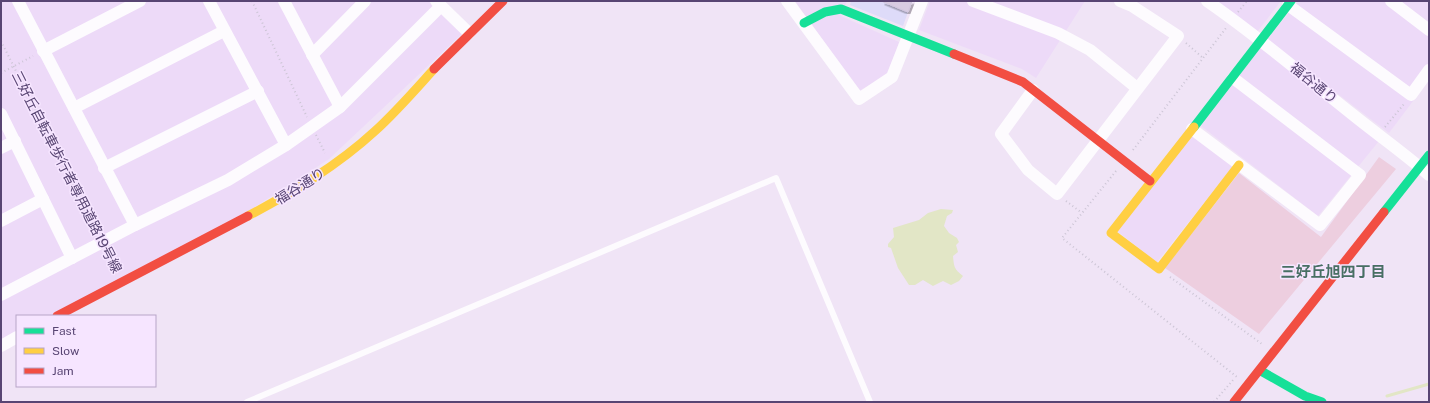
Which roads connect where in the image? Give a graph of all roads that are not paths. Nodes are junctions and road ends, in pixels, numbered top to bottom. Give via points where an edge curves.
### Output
1 (18, 1) edge
2 (140, 1) edge
3 (209, 1) edge
4 (284, 1) edge
5 (365, 1) edge
6 (502, 1) edge
7 (787, 1) edge
8 (922, 1) edge
9 (973, 1) edge
10 (1120, 1) edge
11 (1208, 1) edge
12 (1391, 1) edge
13 (1290, 3) edge
14 (439, 4) edge
15 (804, 23) junction
16 (1429, 30) edge
17 (224, 31) junction
18 (469, 33) junction
19 (907, 36) junction
20 (1260, 39) junction
21 (43, 51) junction
22 (312, 55) junction
23 (1429, 70) edge
24 (1233, 78) junction
25 (1137, 88) junction
26 (1033, 90) junction
27 (258, 91) junction
28 (340, 107) junction
29 (74, 108) junction
30 (1, 114) edge
31 (1192, 129) junction
32 (15, 141) junction
33 (1098, 142) junction
34 (286, 145) junction
35 (1, 148) edge
36 (1429, 154) edge
37 (1239, 165) junction
38 (1419, 166) junction
39 (104, 168) junction
40 (1429, 175) edge
41 (1150, 181) junction
42 (43, 199) junction
43 (1, 221) edge
44 (135, 225) junction
45 (72, 258) junction
46 (1, 295) edge
47 (59, 315) edge
48 (16, 338) edge
49 (1, 346) edge
50 (1260, 371) junction
51 (247, 402) edge
52 (870, 402) edge
53 (1234, 402) edge
54 (1322, 402) edge

1 - 21 street
2 - 21 street
3 - 17 street
4 - 22 street
5 - 22 street
6 - 18 street, 福谷通り
7 - 15 street
8 - 19 street
9 - 25 street via 1058,33 1090,50
10 - 25 street via 1138,9 1178,36
11 - 20 street, 福谷通り
12 - 16 street
13 - 20 street
13 - 23 street via 1411,95
14 - 18 street
14 - 28 street
15 - 19 street via 825,12 841,9
15 - 19 street via 859,99 892,78
17 - 27 street
17 - 29 street
18 - 47 street, 福谷通り via 374,131 332,166 280,199
19 - 26 street via 1016,79
20 - 24 street
20 - 38 street, 福谷通り
21 - 29 street
22 - 28 street
24 - 31 street
24 - 37 street via 1360,175 1320,225
25 - 33 street
26 - 33 street
26 - 33 street via 1000,134 1028,170 1057,194
27 - 34 street
27 - 39 street
28 - 34 street
29 - 39 street
30 - 32 street
31 - 37 street
31 - 41 street
32 - 35 street
32 - 42 street
33 - 41 street
34 - 44 street via 228,180
36 - 38 street
37 - 41 street via 1159,269 1111,233
38 - 40 street, 福谷通り
38 - 50 street
39 - 44 street
42 - 43 street
42 - 45 street
44 - 45 street
45 - 46 street
48 - 49 street
50 - 53 street
50 - 54 street via 1305,396
51 - 52 lane via 776,178

